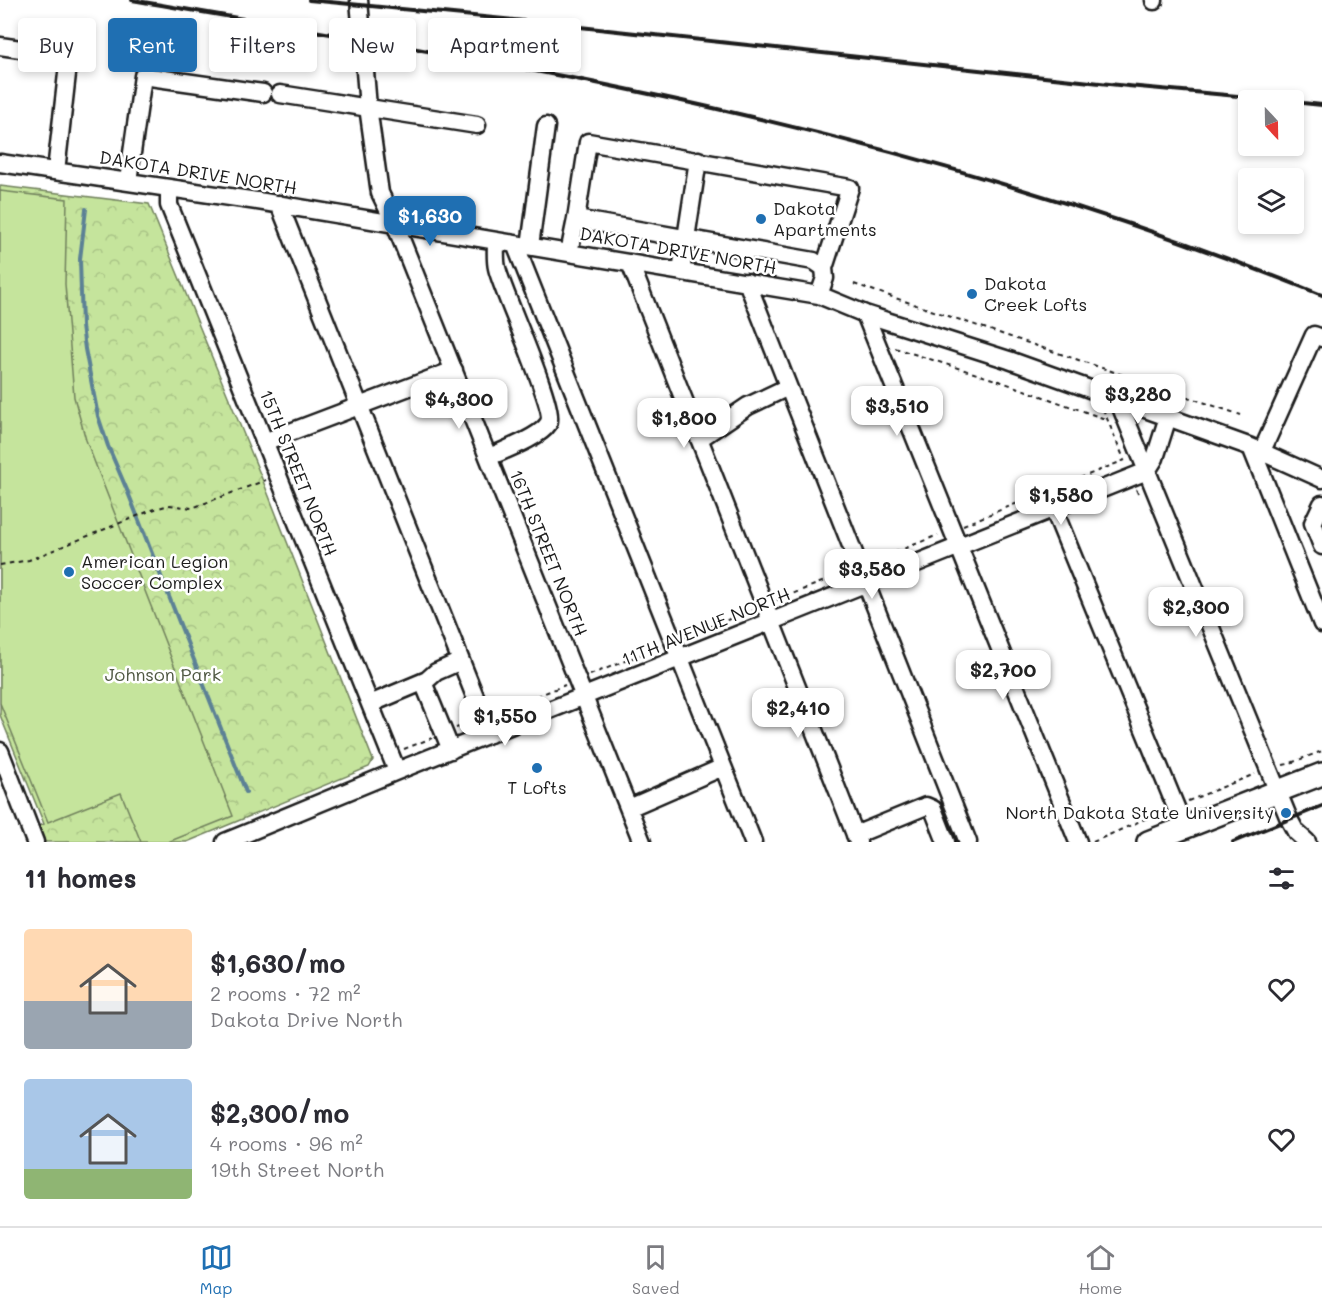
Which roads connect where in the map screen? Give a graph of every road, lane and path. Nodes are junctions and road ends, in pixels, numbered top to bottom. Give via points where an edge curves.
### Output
1 (359, 0) edge
2 (0, 46) edge
3 (263, 93) dead end
4 (280, 94) dead end
5 (368, 107) junction
6 (477, 125) dead end
7 (546, 126) dead end
8 (698, 160) junction
9 (0, 163) edge
10 (56, 171) junction
11 (128, 181) junction
12 (169, 189) junction
13 (279, 204) junction
14 (576, 219) junction
15 (395, 224) junction
16 (685, 238) junction
17 (496, 241) junction
18 (522, 245) junction
19 (569, 253) junction
20 (630, 263) junction
21 (824, 268) junction
22 (681, 271) junction
23 (747, 282) junction
24 (854, 284) dead end
25 (819, 295) junction
26 (865, 314) junction
27 (1322, 338) edge
28 (876, 341) junction
29 (454, 370) junction
30 (788, 387) junction
31 (1097, 392) junction
32 (1118, 400) junction
33 (359, 406) junction
34 (1241, 415) dead end
35 (1168, 417) junction
36 (1108, 420) junction
37 (699, 439) junction
38 (264, 442) junction
39 (1257, 449) junction
40 (489, 457) junction
41 (277, 474) junction
42 (1140, 475) junction
43 (1322, 479) edge
44 (1139, 496) dead end
45 (1322, 504) edge
46 (1054, 510) junction
47 (960, 546) junction
48 (1322, 546) edge
49 (0, 565) edge
50 (866, 584) junction
51 (771, 622) junction
52 (1322, 624) edge
53 (680, 659) junction
54 (461, 661) junction
55 (423, 682) junction
56 (584, 697) junction
57 (370, 704) junction
58 (490, 734) junction
59 (451, 750) junction
60 (0, 751) edge
61 (1322, 751) edge
62 (723, 767) junction
63 (1268, 768) junction
64 (397, 771) junction
65 (1322, 774) edge
66 (1278, 792) junction
67 (1175, 806) junction
68 (628, 808) junction
69 (1184, 827) junction
70 (857, 838) edge
71 (35, 842) edge
72 (225, 842) edge
73 (642, 842) edge
74 (753, 842) edge
75 (946, 842) edge
76 (968, 842) edge
77 (1078, 842) edge
78 (1093, 842) edge
79 (1148, 842) edge
80 (1307, 842) edge

1 - 5 street, 16TH STREET NORTH
2 - 10 street via 69,56
3 - 11 street via 143,75
4 - 5 street
5 - 6 street
5 - 15 street, 16TH STREET NORTH via 380,193
7 - 18 street
8 - 14 street via 588,142
8 - 16 street
8 - 21 street via 850,188
9 - 10 street, DAKOTA DRIVE NORTH
10 - 11 street, DAKOTA DRIVE NORTH
11 - 12 street, DAKOTA DRIVE NORTH
12 - 13 street, DAKOTA DRIVE NORTH
12 - 38 street, 15TH STREET NORTH via 169,205
13 - 15 street, DAKOTA DRIVE NORTH
13 - 33 street
14 - 16 street
14 - 19 street
15 - 17 street, DAKOTA DRIVE NORTH
15 - 29 street, 16TH STREET NORTH
16 - 21 street via 814,261
16 - 22 street
17 - 18 street, DAKOTA DRIVE NORTH
17 - 40 street via 496,266 541,384 550,420 538,433
18 - 19 street, DAKOTA DRIVE NORTH
18 - 53 street
19 - 20 street, DAKOTA DRIVE NORTH
20 - 22 street, DAKOTA DRIVE NORTH
20 - 37 street
21 - 25 street
22 - 23 street, DAKOTA DRIVE NORTH
23 - 25 street, DAKOTA DRIVE NORTH
23 - 30 street
24 - 34 path
25 - 26 street, DAKOTA DRIVE NORTH
26 - 28 street
26 - 31 street, DAKOTA DRIVE NORTH via 988,352
27 - 39 street via 1314,335
28 - 36 path
28 - 47 street
29 - 33 street
29 - 40 street, 16TH STREET NORTH
30 - 37 street via 747,406
30 - 50 street
31 - 32 street, DAKOTA DRIVE NORTH
31 - 36 path
32 - 35 street, DAKOTA DRIVE NORTH
32 - 42 street
33 - 38 street
33 - 54 street
35 - 39 street, DAKOTA DRIVE NORTH
35 - 42 street via 1155,458
36 - 42 path
37 - 51 street
38 - 41 street, 15TH STREET NORTH
39 - 43 street, DAKOTA DRIVE NORTH
39 - 52 street
40 - 56 street, 16TH STREET NORTH
41 - 49 path via 192,508 169,505 152,510 29,560
41 - 57 street, 15TH STREET NORTH
42 - 44 path
42 - 46 street, 11TH AVENUE NORTH
42 - 63 street
45 - 48 street via 1313,523
46 - 47 street, 11TH AVENUE NORTH
46 - 67 street
47 - 50 street, 11TH AVENUE NORTH
47 - 77 street
50 - 51 street, 11TH AVENUE NORTH
50 - 76 street
51 - 53 street, 11TH AVENUE NORTH
51 - 70 street
53 - 56 street, 11TH AVENUE NORTH
53 - 62 street
54 - 55 street
54 - 58 street
55 - 57 street
55 - 59 street
56 - 58 street, 11TH AVENUE NORTH
56 - 68 street, 16TH STREET NORTH
57 - 64 street, 15TH STREET NORTH
58 - 59 street, 11TH AVENUE NORTH
59 - 64 street, 11TH AVENUE NORTH
60 - 71 street
61 - 63 path
62 - 68 street
62 - 74 street
63 - 66 street
63 - 67 path
64 - 72 street, 11TH AVENUE NORTH
65 - 66 main road
66 - 69 main road
66 - 80 street via 1296,832
67 - 69 street
67 - 78 path
68 - 73 street, 16TH STREET NORTH
69 - 79 main road
70 - 75 street via 926,806 933,809

